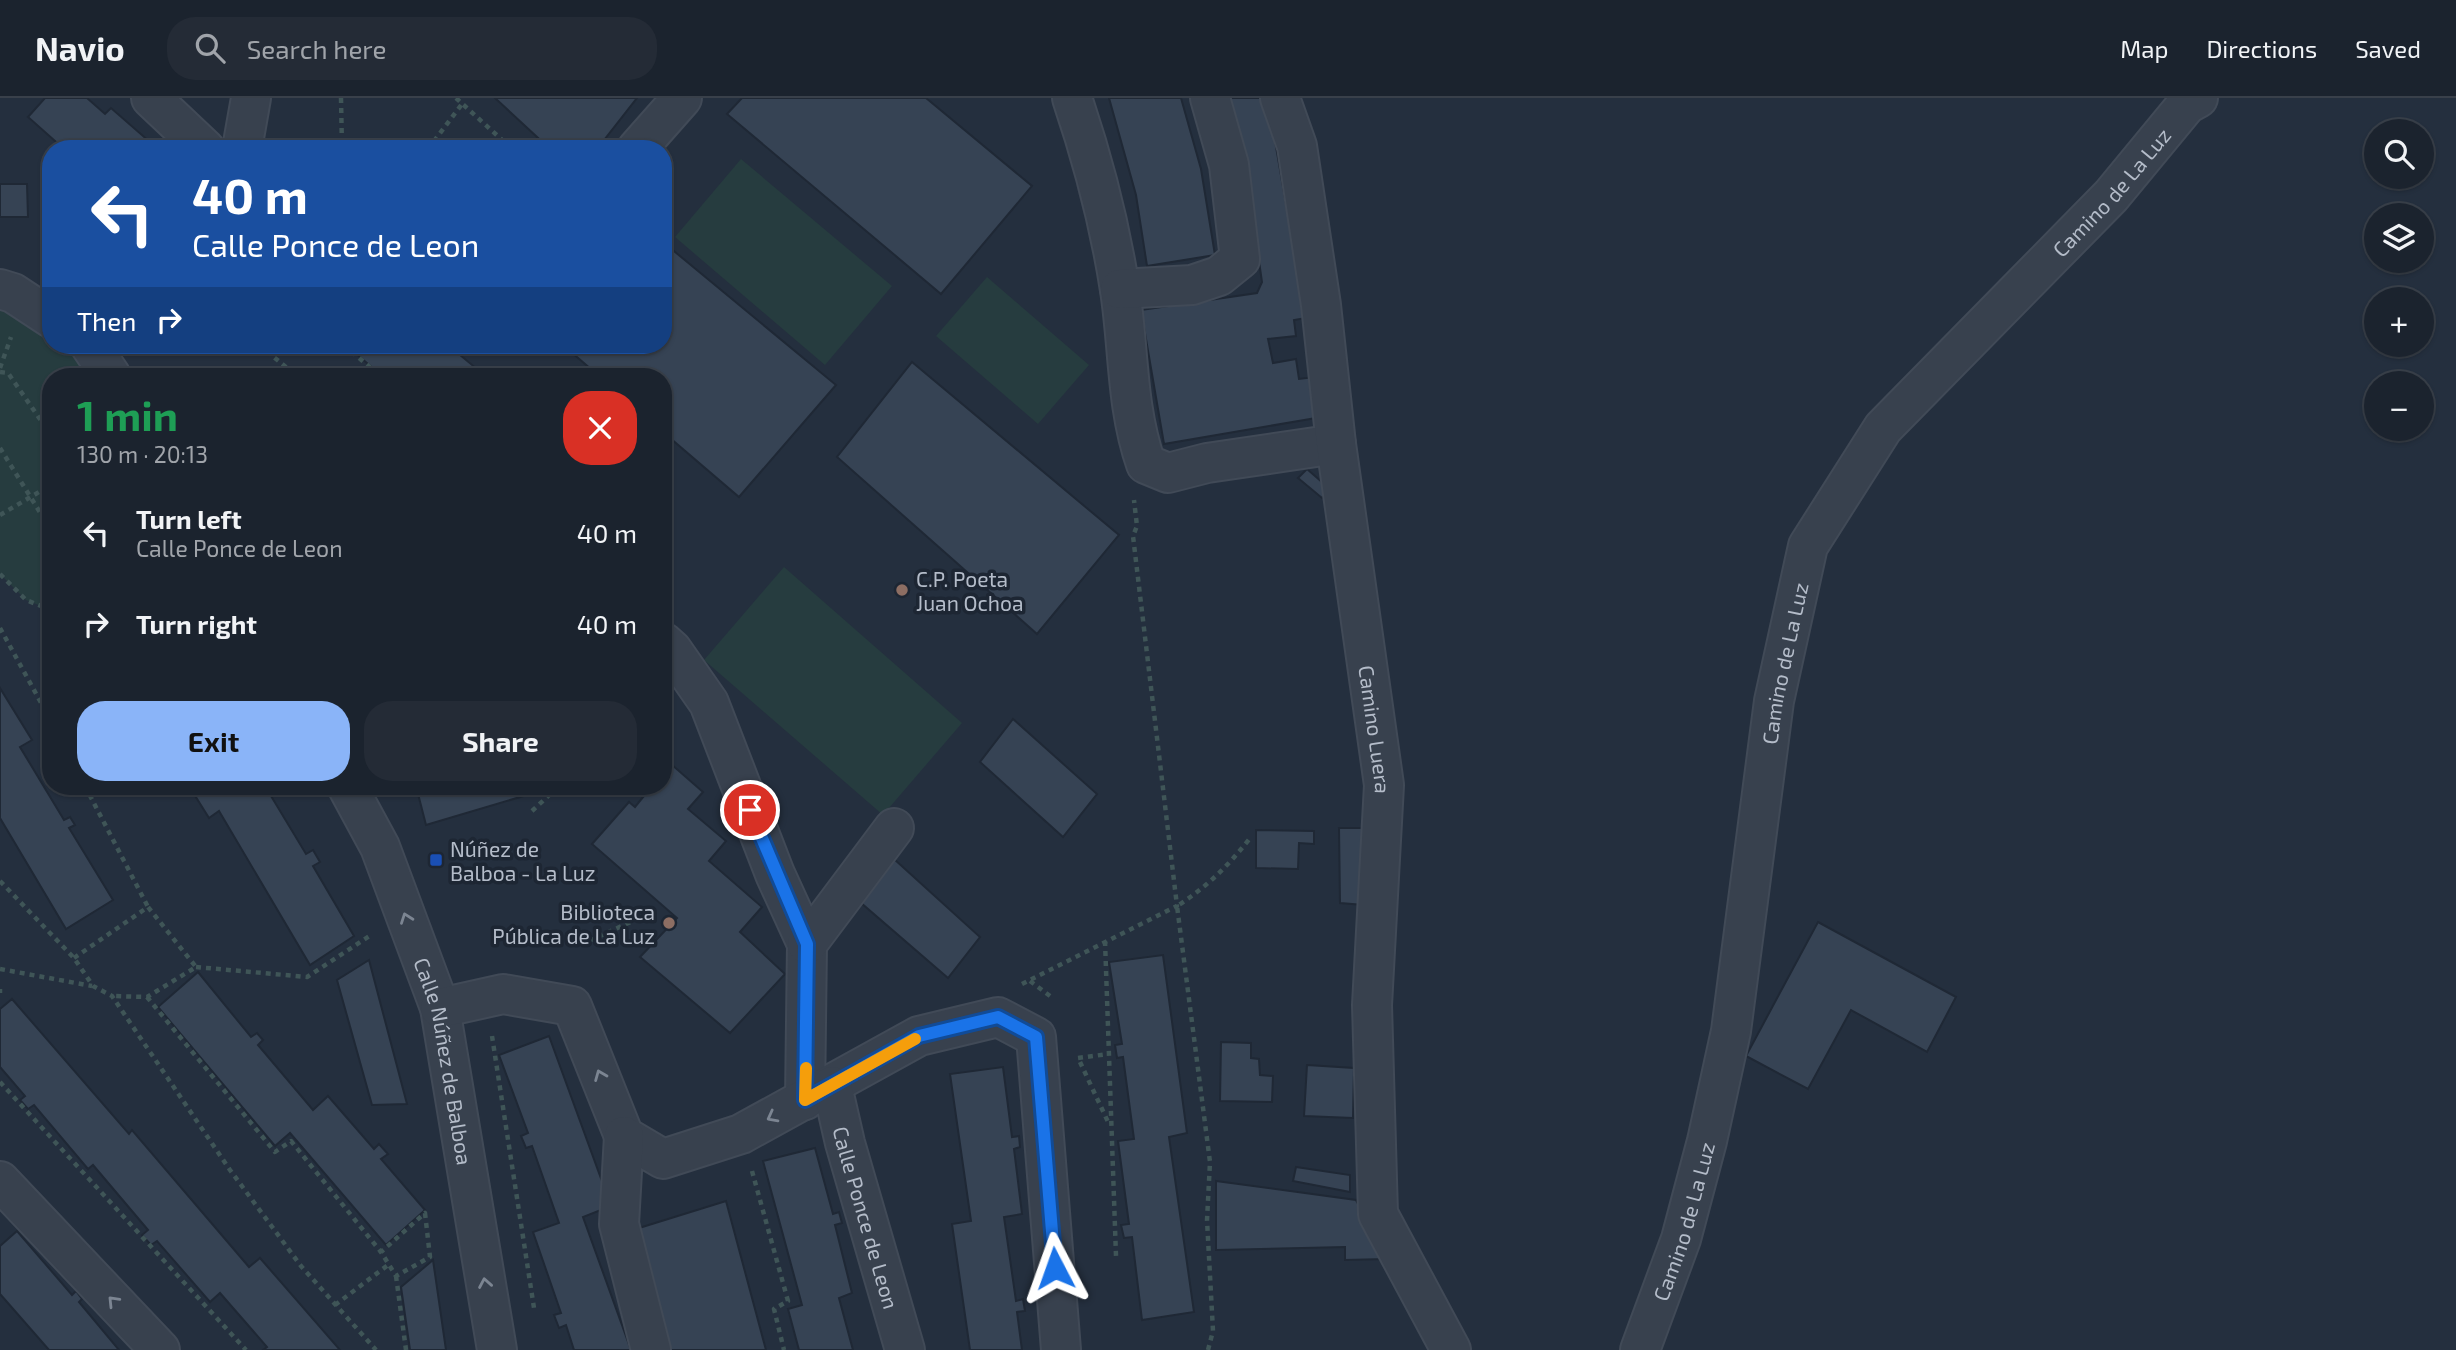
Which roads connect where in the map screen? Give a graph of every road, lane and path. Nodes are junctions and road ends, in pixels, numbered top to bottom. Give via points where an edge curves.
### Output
1 (151, 98) edge
2 (251, 98) edge
3 (341, 98) edge
4 (456, 98) edge
5 (682, 98) edge
6 (1072, 98) edge
7 (1210, 98) edge
8 (1280, 98) edge
9 (2190, 100) edge
10 (462, 104) junction
11 (195, 140) edge
12 (244, 140) edge
13 (342, 140) edge
14 (435, 140) edge
15 (502, 140) edge
16 (645, 140) edge
17 (0, 289) edge
18 (1120, 289) junction
19 (42, 312) edge
20 (14, 328) dead end
21 (270, 354) edge
22 (354, 354) edge
23 (287, 368) edge
24 (371, 368) edge
25 (0, 370) edge
26 (42, 422) edge
27 (1336, 444) junction
28 (0, 448) edge
29 (1133, 488) dead end
30 (42, 489) edge
31 (31, 494) junction
32 (42, 514) edge
33 (0, 515) edge
34 (0, 574) edge
35 (42, 606) edge
36 (0, 628) edge
37 (672, 650) edge
38 (42, 705) edge
39 (90, 795) edge
40 (352, 795) edge
41 (549, 795) edge
42 (532, 811) dead end
43 (894, 828) dead end
44 (1251, 837) dead end
45 (0, 881) edge
46 (1177, 906) junction
47 (148, 907) junction
48 (404, 913) junction
49 (646, 915) dead end
50 (1105, 941) junction
51 (807, 944) junction
52 (580, 945) dead end
53 (74, 958) junction
54 (196, 967) junction
55 (0, 969) edge
56 (1019, 985) dead end
57 (93, 986) junction
58 (112, 996) junction
59 (147, 998) junction
60 (486, 998) junction
61 (440, 1008) junction
62 (0, 1082) edge
63 (819, 1093) junction
64 (741, 1133) junction
65 (624, 1136) junction
66 (0, 1181) edge
67 (381, 1252) junction
68 (1116, 1256) dead end
69 (388, 1265) junction
70 (396, 1276) junction
71 (335, 1305) junction
72 (534, 1309) dead end
73 (1452, 1347) edge
74 (160, 1350) edge
75 (246, 1350) edge
76 (376, 1350) edge
77 (406, 1350) edge
78 (497, 1350) edge
79 (651, 1350) edge
80 (783, 1350) edge
81 (905, 1350) edge
82 (1061, 1350) edge
83 (1208, 1350) edge
84 (1640, 1350) edge

1 - 11 street
2 - 12 street
3 - 13 path
4 - 10 path
5 - 16 street
6 - 18 street via 1086,139
7 - 18 street via 1229,165 1240,259 1219,276 1192,285
8 - 27 street, Camino Luera via 1297,146
9 - 84 street, Camino de La Luz via 2110,196 1883,428 1808,546 1774,701 1728,1044 1681,1238
10 - 14 path
10 - 15 path
17 - 19 street
18 - 27 street via 1134,428 1146,464 1168,473
20 - 25 path
21 - 23 path
22 - 24 path
25 - 26 path via 8,373
27 - 73 street, Camino Luera via 1384,785 1372,1005 1378,1214
28 - 31 path
29 - 46 path via 1137,526 1133,536
30 - 31 path
31 - 32 path
31 - 33 path
34 - 35 path via 26,600
36 - 38 path
37 - 51 street via 709,703
39 - 47 path
40 - 48 street, Calle Núñez de Balboa via 380,847
41 - 42 path
43 - 51 street
44 - 46 path via 1205,888
45 - 53 path
46 - 50 path
46 - 83 path via 1210,1162 1207,1220 1213,1331
47 - 53 path
47 - 54 path
48 - 54 path via 307,977
61 -> 48 street, Calle Núñez de Balboa
49 - 52 path
50 - 56 path
50 - 68 path
51 - 63 street, Calle Ponce de Leon
53 - 57 path
54 - 59 path
55 - 57 path
57 - 58 path
58 - 59 path
58 - 71 path via 230,1170
59 - 67 path via 275,1152 291,1141
60 - 61 street
65 -> 60 street via 572,1006 503,994
60 - 72 path
78 -> 61 street, Calle Núñez de Balboa
62 - 75 path
63 -> 64 street
63 - 81 street, Calle Ponce de Leon via 845,1143
63 - 82 street via 919,1036 998,1017 1036,1037
64 - 65 street via 663,1159
64 - 80 path via 788,1301 774,1309
65 - 79 street via 619,1224
74 -> 66 street
67 - 69 path
67 - 70 path via 425,1213 430,1257
69 - 70 path
69 - 71 path
70 - 77 path
71 - 76 path

